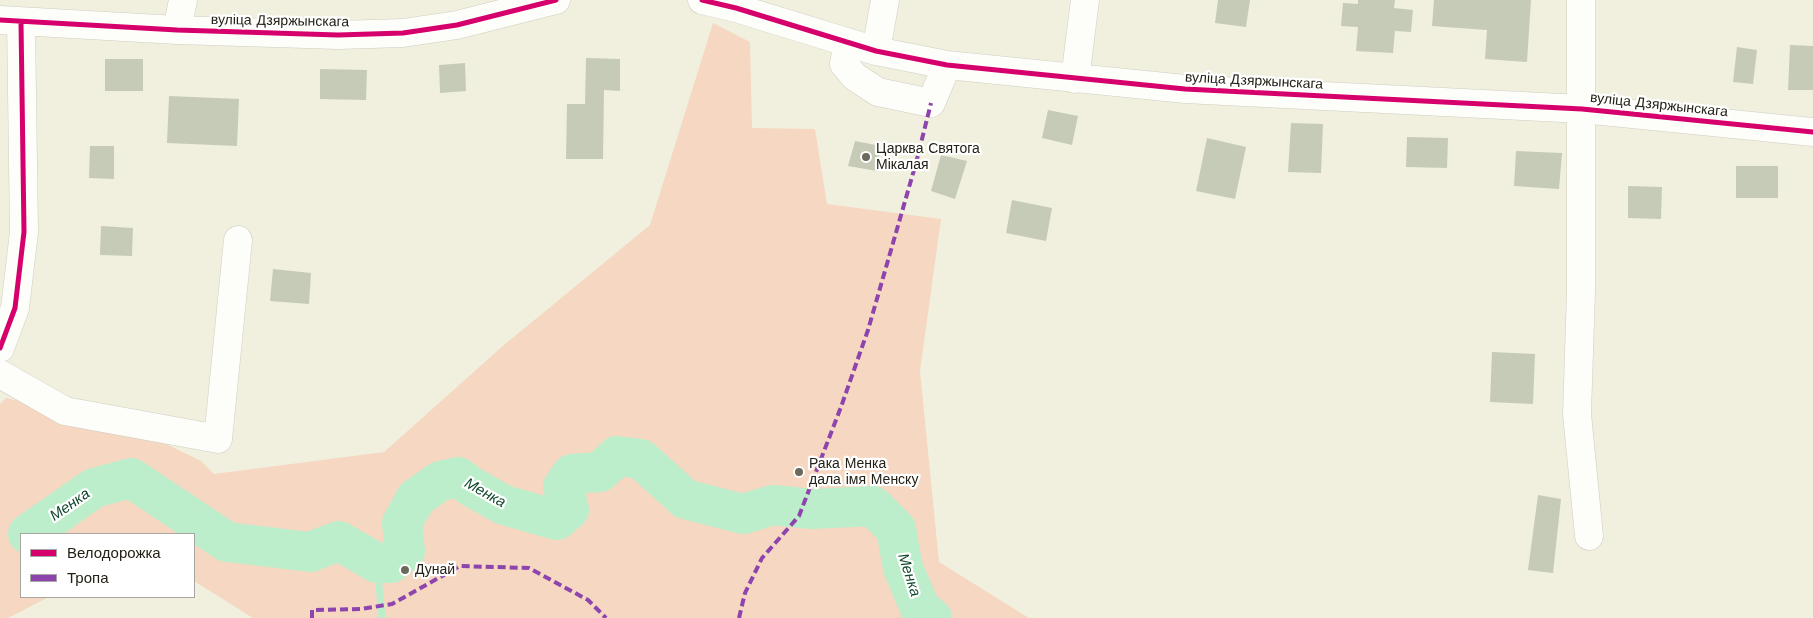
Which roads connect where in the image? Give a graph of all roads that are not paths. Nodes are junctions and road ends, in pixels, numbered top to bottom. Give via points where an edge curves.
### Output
1 (183, 0) edge
2 (556, 0) edge
3 (702, 0) edge
4 (885, 0) edge
5 (1085, 0) edge
6 (1581, 0) edge
7 (11, 21) edge
8 (177, 30) junction
9 (848, 42) junction
10 (876, 51) junction
11 (947, 65) junction
12 (1075, 79) junction
13 (1582, 108) junction
14 (1813, 132) edge
15 (238, 240) dead end
16 (0, 348) edge
17 (0, 374) edge
18 (1588, 536) dead end

1 - 8 street
2 - 8 street, вуліца Дзяржынскага via 457,25 404,33 338,35
3 - 9 street, вуліца Дзяржынскага
4 - 10 street
5 - 12 street
6 - 13 street
7 - 8 street, вуліца Дзяржынскага
7 - 16 street via 24,232 15,308
9 - 10 street, вуліца Дзяржынскага
9 - 11 street via 844,64 855,77 878,92 931,103
10 - 11 street, вуліца Дзяржынскага
11 - 12 street, вуліца Дзяржынскага
12 - 13 street, вуліца Дзяржынскага via 1185,89
13 - 14 street, вуліца Дзяржынскага
13 - 18 street via 1582,291 1577,414
15 - 17 street via 218,439 65,411

